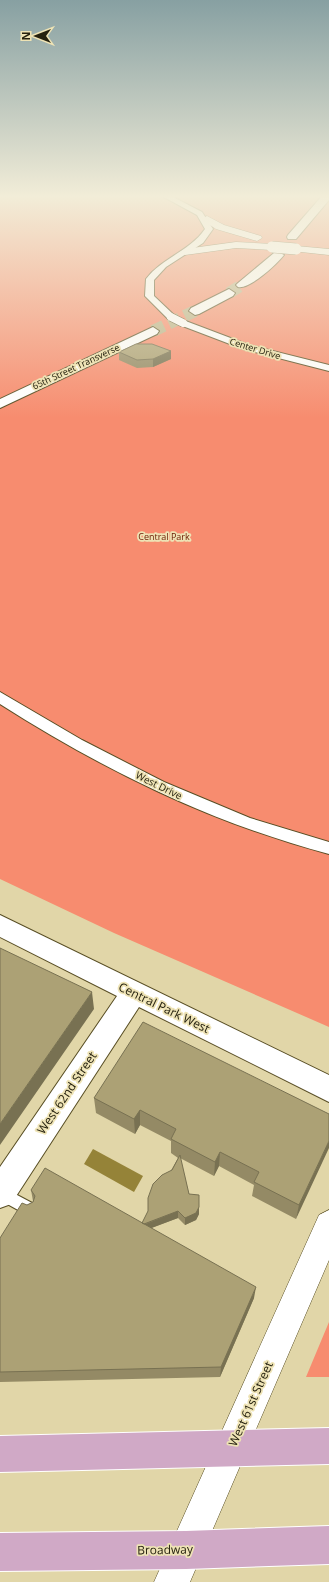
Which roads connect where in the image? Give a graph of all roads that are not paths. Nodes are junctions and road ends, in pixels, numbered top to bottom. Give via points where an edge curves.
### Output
1 (157, 270) edge
2 (262, 270) edge
3 (242, 285) tunnel mouth
4 (229, 293) tunnel mouth
5 (195, 311) tunnel mouth
6 (153, 331) tunnel mouth
7 (329, 368) edge
8 (0, 404) edge
9 (0, 697) edge
10 (324, 847) edge
11 (0, 925) edge
12 (134, 992) junction
13 (329, 1089) edge
14 (0, 1193) edge
15 (28, 1209) edge
16 (329, 1225) edge
17 (329, 1446) edge
18 (232, 1448) junction
19 (0, 1454) edge
20 (329, 1545) edge
21 (0, 1552) edge
22 (179, 1566) edge

1 - 7 street, Center Drive, bridge via 152,275 149,290 152,300 171,317 246,347
2 - 3 main road
4 - 5 main road
6 - 8 main road, 65th Street Transverse
9 - 10 street, West Drive via 152,783 250,825
11 - 12 main road, Central Park West
12 - 13 main road, Central Park West
12 - 14 main road, West 62nd Street
14 - 15 lane
16 - 18 street, West 61st Street
17 - 18 main road
18 - 19 main road
18 - 22 street, West 61st Street
20 - 22 main road, Broadway
21 - 22 main road, Broadway

